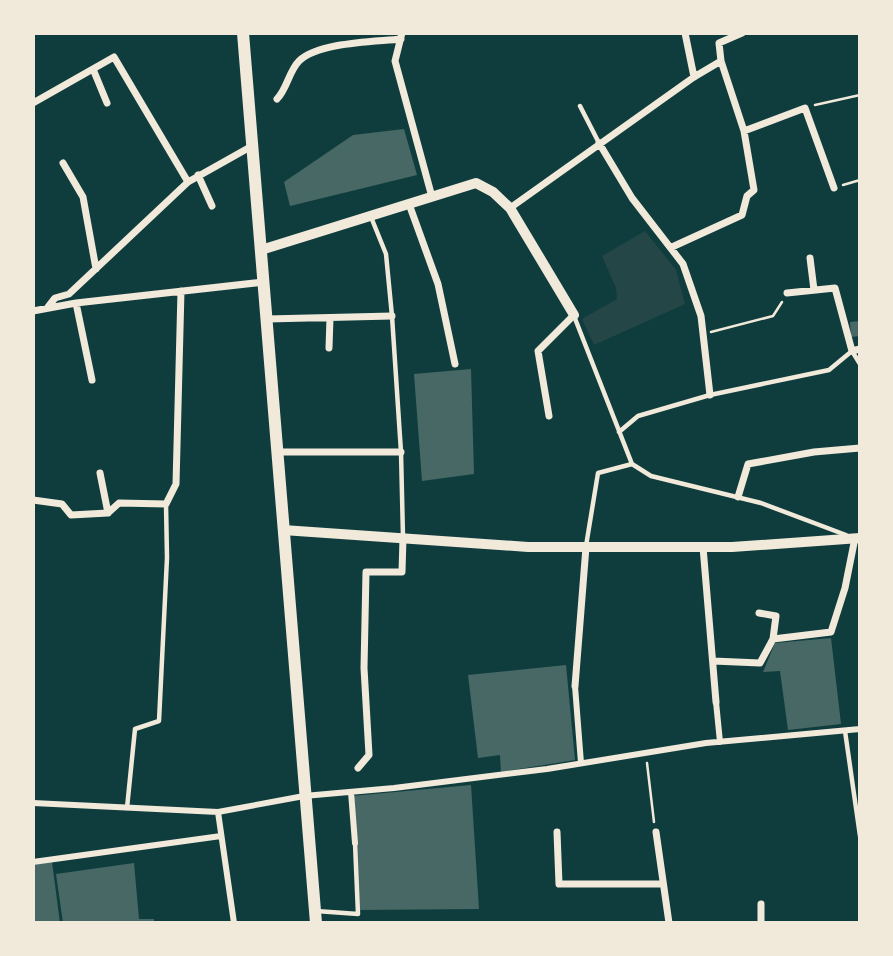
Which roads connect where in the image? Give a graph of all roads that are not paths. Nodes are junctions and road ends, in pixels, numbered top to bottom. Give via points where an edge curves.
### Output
1 (243, 33) edge
2 (685, 33) edge
3 (742, 33) edge
4 (402, 36) edge
5 (721, 61) junction
6 (93, 69) junction
7 (694, 77) junction
8 (277, 99) dead end
9 (33, 103) edge
10 (107, 103) dead end
11 (580, 106) dead end
12 (744, 131) junction
13 (599, 143) junction
14 (253, 145) junction
15 (63, 163) dead end
16 (198, 175) junction
17 (188, 182) junction
18 (834, 188) road end
19 (432, 197) junction
20 (409, 204) junction
21 (212, 206) dead end
22 (510, 208) junction
23 (371, 216) junction
24 (672, 247) junction
25 (261, 250) junction
26 (810, 258) dead end
27 (96, 270) junction
28 (264, 282) junction
29 (814, 290) junction
30 (180, 291) junction
31 (787, 293) road end
32 (76, 303) junction
33 (48, 307) junction
34 (33, 311) edge
35 (574, 315) junction
36 (392, 316) junction
37 (330, 318) junction
38 (267, 319) junction
39 (329, 348) dead end
40 (856, 350) edge
41 (455, 364) dead end
42 (860, 364) edge
43 (92, 380) dead end
44 (710, 396) junction
45 (549, 416) dead end
46 (619, 432) junction
47 (860, 448) edge
48 (278, 452) junction
49 (401, 452) junction
50 (632, 464) junction
51 (100, 473) dead end
52 (738, 497) junction
53 (33, 500) edge
54 (166, 504) junction
55 (107, 513) junction
56 (284, 530) junction
57 (403, 538) junction
58 (857, 538) edge
59 (586, 547) junction
60 (703, 547) junction
61 (760, 613) dead end
62 (773, 639) junction
63 (713, 661) junction
64 (575, 686) joint
65 (716, 702) joint
66 (860, 729) edge
67 (845, 731) junction
68 (720, 742) junction
69 (580, 763) junction
70 (358, 768) dead end
71 (351, 792) junction
72 (304, 796) junction
73 (33, 803) edge
74 (127, 808) junction
75 (218, 812) junction
76 (557, 832) dead end
77 (656, 832) road end
78 (221, 836) junction
79 (860, 836) edge
80 (355, 843) joint
81 (33, 862) edge
82 (663, 884) junction
83 (761, 904) dead end
84 (316, 917) edge
85 (233, 923) edge
86 (669, 923) edge
87 (761, 923) edge

1 - 14 main road
2 - 7 street
3 - 5 street via 719,43
4 - 8 street via 316,50 297,62
4 - 19 street via 395,61
5 - 7 street
5 - 12 street
6 - 9 street
6 - 10 street
6 - 17 street via 114,57
7 - 13 street
11 - 13 lane
12 - 18 street via 805,108
12 - 24 street via 754,190 747,196 742,215
13 - 22 street
13 - 24 street via 632,198
14 - 16 street
14 - 25 main road
15 - 27 street via 83,197
16 - 17 street
16 - 21 street
17 - 27 street
19 - 20 street
19 - 22 street via 476,183
20 - 23 street
20 - 41 street via 438,284
22 - 35 street
23 - 25 street
23 - 36 lane via 386,254
24 - 44 street via 683,264 701,316
25 - 28 main road
26 - 29 street
27 - 33 street
28 - 30 street
28 - 38 main road
29 - 31 street
29 - 40 street via 835,288
30 - 32 street
30 - 54 street via 176,484
32 - 33 street
32 - 43 street
33 - 34 street
35 - 45 street via 538,351
35 - 46 lane
36 - 37 street
36 - 49 lane
37 - 38 street
37 - 39 street
38 - 48 main road
40 - 42 lane
40 - 44 lane via 829,370
44 - 46 lane via 638,416
46 - 50 lane
47 - 52 street via 748,464
48 - 49 street
48 - 56 main road
49 - 57 lane
50 - 52 lane via 651,476
50 - 59 lane via 598,473
51 - 55 street
52 - 58 lane
53 - 55 street via 62,504 71,515
54 - 55 street via 119,503
54 - 74 lane via 159,721 135,729
56 - 57 street
56 - 72 main road
57 - 59 street
57 - 70 street via 402,572 366,572 364,668 369,755
58 - 60 street
58 - 62 street via 831,632
59 - 60 street
59 - 64 street
60 - 63 street
61 - 62 street via 776,616
62 - 63 street via 760,663
63 - 65 street
64 - 69 street
65 - 68 street
66 - 67 street
67 - 68 street
67 - 79 lane
68 - 69 street
69 - 71 street
71 - 72 street
71 - 80 street
72 - 75 street
72 - 84 main road
73 - 74 street
74 - 75 street
75 - 78 street
76 - 82 street via 559,884
77 - 82 street
78 - 81 street
78 - 85 street
80 - 84 lane via 358,914
82 - 86 street
83 - 87 street

